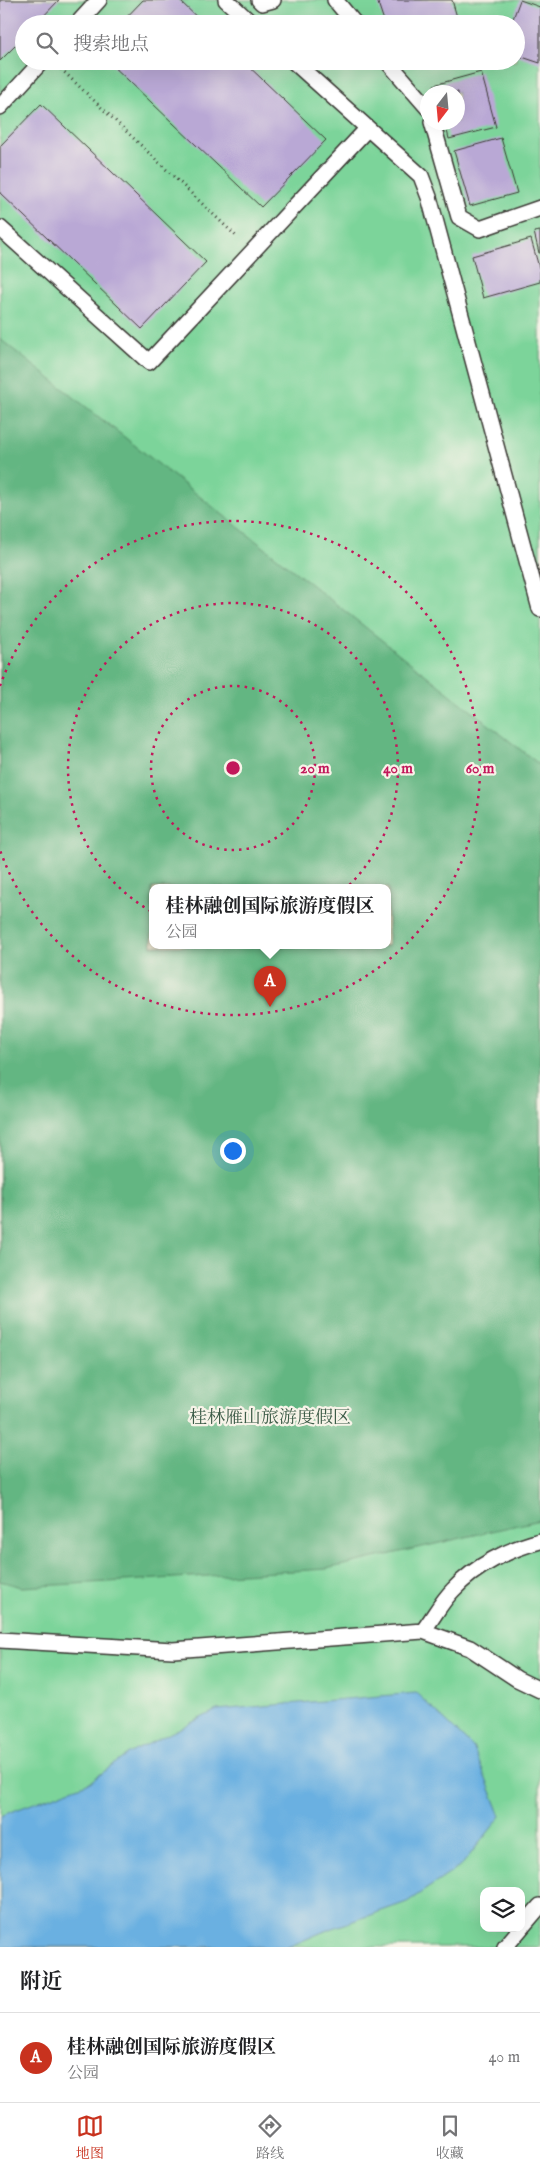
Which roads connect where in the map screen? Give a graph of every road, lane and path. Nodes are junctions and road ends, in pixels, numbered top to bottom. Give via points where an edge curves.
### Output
1 (99, 0) edge
2 (226, 0) edge
3 (259, 0) edge
4 (273, 0) edge
5 (334, 0) edge
6 (85, 15) edge
7 (242, 15) edge
8 (347, 15) edge
9 (34, 70) edge
10 (62, 70) edge
11 (303, 70) edge
12 (395, 70) edge
13 (420, 99) edge
14 (0, 106) edge
15 (367, 129) junction
16 (434, 130) edge
17 (540, 208) edge
18 (0, 228) edge
19 (252, 251) junction
20 (540, 609) edge
21 (540, 1541) edge
22 (423, 1631) junction
23 (0, 1640) edge
24 (517, 1679) junction
25 (540, 1690) edge
26 (540, 1702) edge
27 (540, 1906) edge
28 (505, 1947) edge

1 - 6 lane
2 - 7 lane
3 - 4 lane via 262,3
5 - 8 lane
9 - 14 lane
10 - 19 path
11 - 15 lane
12 - 13 lane
15 - 19 lane
15 - 20 lane via 421,176 429,197
16 - 17 lane via 459,217 480,229
18 - 19 lane via 148,362
21 - 22 lane via 518,1547 482,1567 453,1590
22 - 23 lane via 173,1650
22 - 24 lane via 470,1648
24 - 25 lane
24 - 26 lane
27 - 28 lane

